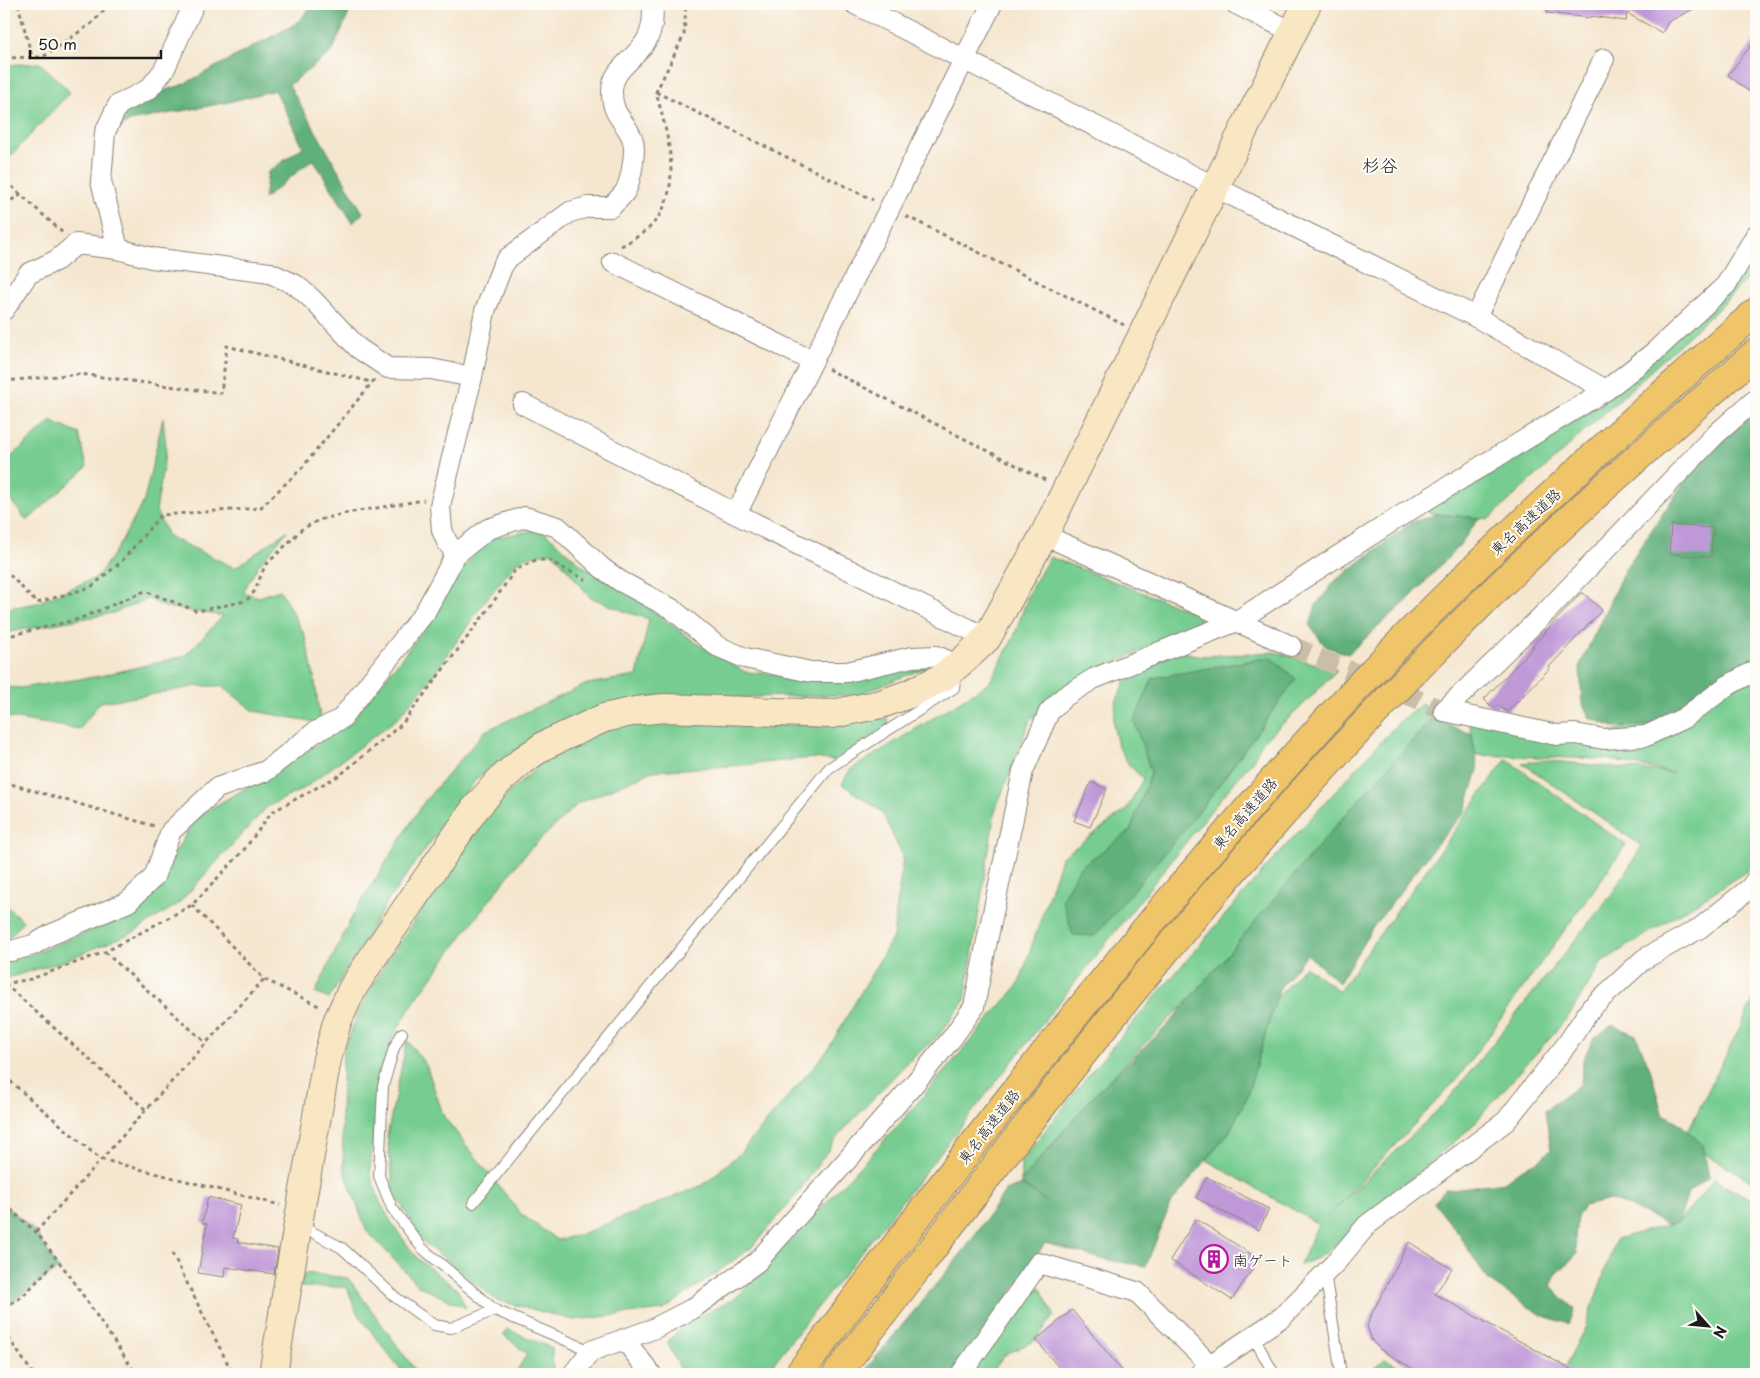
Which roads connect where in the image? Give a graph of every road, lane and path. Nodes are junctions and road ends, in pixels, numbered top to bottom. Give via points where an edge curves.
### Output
1 (18, 4) edge
2 (110, 4) edge
3 (194, 4) edge
4 (653, 4) edge
5 (686, 4) edge
6 (855, 4) edge
7 (992, 4) edge
8 (1236, 4) edge
9 (1307, 4) edge
10 (1292, 32) junction
11 (32, 57) junction
12 (4, 58) edge
13 (964, 59) junction
14 (1604, 59) dead end
15 (4, 174) edge
16 (1215, 187) junction
17 (21, 195) junction
18 (4, 204) edge
19 (1756, 235) edge
20 (76, 244) junction
21 (118, 249) junction
22 (613, 262) joint
23 (4, 310) edge
24 (1756, 312) edge
25 (1476, 317) junction
26 (1756, 353) edge
27 (812, 361) junction
28 (381, 373) junction
29 (472, 377) junction
30 (4, 381) edge
31 (1606, 390) junction
32 (1756, 398) edge
33 (523, 404) dead end
34 (1065, 491) junction
35 (442, 498) junction
36 (736, 514) junction
37 (1044, 535) junction
38 (456, 554) junction
39 (4, 569) edge
40 (590, 582) dead end
41 (1237, 621) junction
42 (4, 636) edge
43 (987, 638) junction
44 (1291, 646) tunnel mouth
45 (958, 665) junction
46 (1756, 670) edge
47 (4, 782) edge
48 (171, 831) junction
49 (1756, 880) edge
50 (192, 905) junction
51 (4, 951) edge
52 (105, 952) junction
53 (264, 979) junction
54 (4, 984) edge
55 (340, 1016) junction
56 (402, 1033) dead end
57 (206, 1043) junction
58 (4, 1076) edge
59 (146, 1110) junction
60 (472, 1203) dead end
61 (4, 1204) edge
62 (299, 1217) junction
63 (36, 1232) junction
64 (172, 1253) dead end
65 (57, 1260) junction
66 (1325, 1273) junction
67 (4, 1308) edge
68 (495, 1310) junction
69 (4, 1331) edge
70 (1253, 1336) junction
71 (624, 1340) junction
72 (591, 1352) junction
73 (1205, 1370) edge
74 (33, 1374) edge
75 (136, 1374) edge
76 (233, 1374) edge
77 (273, 1374) edge
78 (573, 1374) edge
79 (651, 1374) edge
80 (799, 1374) edge
81 (837, 1374) edge
82 (961, 1374) edge
83 (1274, 1374) edge
84 (1341, 1374) edge

1 - 11 path
2 - 11 path via 92,23 43,57
3 - 21 street via 164,70 148,89 118,105 105,132 101,181
4 - 29 street via 652,27 644,44 617,73 612,92 615,112 632,138 630,176 625,192 610,207 588,207 570,212 508,258 485,311
5 - 22 path via 684,35 656,92 668,140 669,192 662,211 650,227 609,252
6 - 13 street
7 - 13 street
8 - 10 street
9 - 10 street
10 - 16 street
11 - 12 path
13 - 16 street
13 - 27 street
14 - 25 street
15 - 17 path via 8,183
16 - 25 street
16 - 34 street
17 - 18 path
17 - 20 path
19 - 31 street via 1726,285 1653,353
20 - 21 street
20 - 23 street via 57,260 28,274
21 - 28 street via 152,258 270,273 296,285
22 - 27 street
24 - 80 highway, 東名高速道路 via 1614,437 1470,573 1354,690 1132,945 1004,1104
25 - 31 street
26 - 81 highway, 東名高速道路 via 1635,459 1491,594 1377,711 1267,832 1040,1108
27 - 34 path
27 - 36 street
28 - 29 street via 431,369
28 - 30 path via 370,382 227,346 222,393 80,374
28 - 39 path via 301,469 260,508 161,514 121,562 91,587 37,603
29 - 35 street
31 - 41 street
32 - 46 street via 1714,436 1548,610 1444,711 1557,734 1604,738 1646,736 1684,718 1727,686
33 - 36 street
34 - 37 street
35 - 38 street via 442,530
35 - 42 path via 347,513 311,524 265,566 254,592 246,601 197,611 145,591 79,620
36 - 43 street
37 - 41 street
37 - 43 street
38 - 45 street via 488,529 525,518 558,528 620,581 672,610 717,646 745,658 811,672 847,672 912,657 936,656
38 - 48 street via 425,612 342,719 315,732 266,771 217,788
40 - 50 path via 548,560 536,560 514,570 402,724 340,775 272,812 243,851
41 - 44 street
41 - 71 street via 1093,679 1064,697 1049,712 1023,771 974,1007 909,1090 757,1262 692,1309
43 - 45 street
45 - 55 street via 943,677 909,694 832,714 645,710 604,718 545,745 499,781 474,810 352,989
45 - 60 lane via 954,688 829,768
47 - 48 path
48 - 51 street via 154,877 128,902 33,945
49 - 66 street via 1700,928 1644,959 1591,1008 1506,1121 1367,1225
50 - 52 path
50 - 53 path
52 - 54 path via 31,979
52 - 57 path
53 - 55 path
53 - 57 path
54 - 59 path
55 - 62 street via 328,1059
56 - 68 lane via 383,1086 379,1176 392,1208 422,1248
57 - 59 path
58 - 62 path via 100,1159
59 - 63 path
61 - 63 path
62 - 68 lane via 342,1248 395,1297 434,1325 451,1328
62 - 77 street
63 - 65 path
64 - 76 path
65 - 67 path via 23,1296
65 - 75 path
66 - 70 street via 1282,1317
66 - 84 lane
68 - 72 lane
69 - 74 path
70 - 73 street
70 - 83 lane
71 - 72 street
71 - 79 street
72 - 78 street
73 - 82 street via 1137,1292 1039,1263

